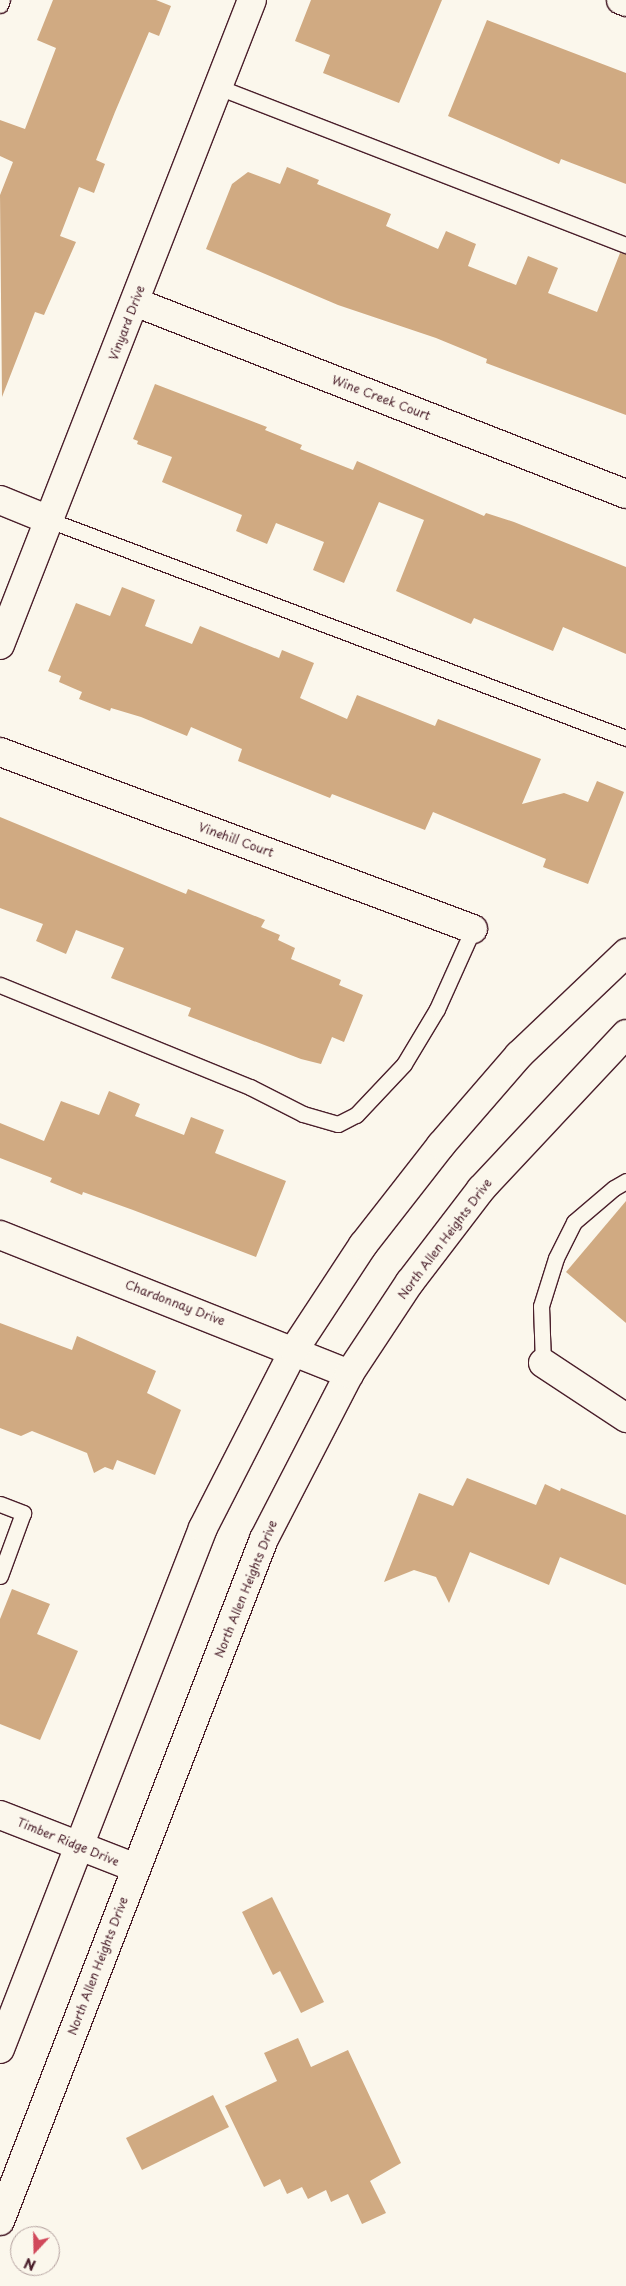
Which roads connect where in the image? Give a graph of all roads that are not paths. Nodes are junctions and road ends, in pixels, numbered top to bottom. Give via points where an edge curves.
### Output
1 (2, 0) edge
2 (252, 0) edge
3 (621, 0) edge
4 (626, 2) edge
5 (0, 5) edge
6 (218, 87) junction
7 (626, 245) edge
8 (135, 302) junction
9 (626, 494) edge
10 (0, 500) edge
11 (49, 520) junction
12 (0, 646) edge
13 (626, 738) edge
14 (0, 752) edge
15 (472, 929) joint
16 (626, 953) edge
17 (0, 985) edge
18 (626, 1034) edge
19 (626, 1182) edge
20 (0, 1235) edge
21 (294, 1350) junction
22 (543, 1363) joint
23 (349, 1374) junction
24 (626, 1418) edge
25 (0, 1504) edge
26 (0, 1576) edge
27 (0, 1815) edge
28 (78, 1846) junction
29 (136, 1868) junction
30 (0, 2049) edge
31 (0, 2221) edge

1 - 5 lane
2 - 6 main road, Vinyard Drive
3 - 4 main road
6 - 7 lane
6 - 8 main road, Vinyard Drive
8 - 9 main road, Wine Creek Court
8 - 11 main road, Vinyard Drive
10 - 11 main road
11 - 12 main road, Vinyard Drive
11 - 13 lane
14 - 15 main road, Vinehill Court
15 - 17 lane via 437,1009 404,1064 356,1115 338,1124 303,1114 250,1087
16 - 21 main road via 519,1055 441,1145 363,1245
18 - 23 main road, North Allen Heights Drive via 482,1189 410,1282
19 - 22 lane via 614,1188 574,1222 556,1258 541,1306
20 - 21 main road, Chardonnay Drive
21 - 23 main road, Chardonnay Drive
21 - 28 main road via 203,1528
22 - 24 main road
23 - 29 main road, North Allen Heights Drive via 264,1539
25 - 26 lane via 23,1513
27 - 28 main road, Timber Ridge Drive
28 - 29 main road, Timber Ridge Drive
28 - 30 main road
29 - 31 main road, North Allen Heights Drive

